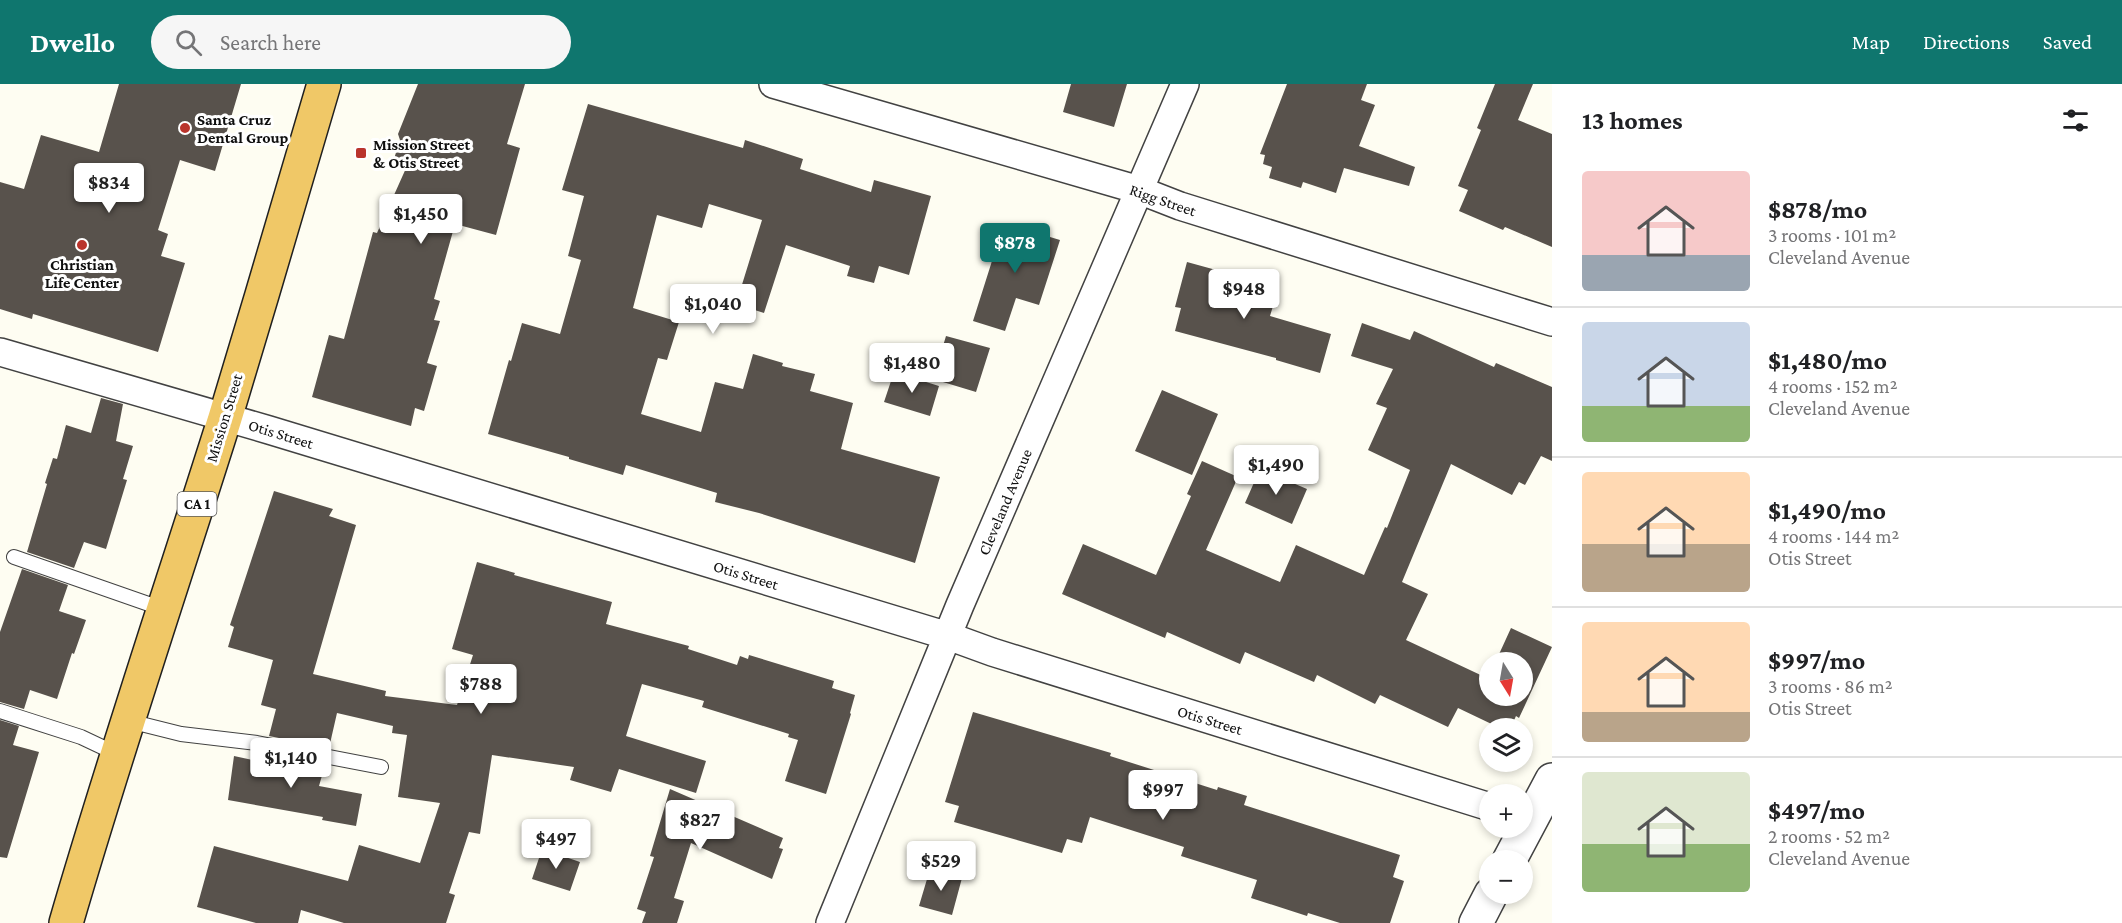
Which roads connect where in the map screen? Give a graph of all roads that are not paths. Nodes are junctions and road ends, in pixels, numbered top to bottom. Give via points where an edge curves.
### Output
1 (324, 84) edge
2 (773, 84) edge
3 (1185, 84) edge
4 (1139, 190) junction
5 (1552, 322) edge
6 (0, 352) edge
7 (225, 417) junction
8 (14, 557) dead end
9 (163, 609) junction
10 (948, 636) junction
11 (0, 711) edge
12 (129, 721) junction
13 (117, 754) junction
14 (381, 767) dead end
15 (1552, 780) edge
16 (1479, 804) edge
17 (1533, 808) edge
18 (1486, 904) edge
19 (66, 923) edge
20 (830, 923) edge
21 (1476, 923) edge

1 - 7 highway, Mission Street / CA 1
2 - 4 street, Rigg Street
3 - 4 street, Cleveland Avenue
4 - 5 street, Rigg Street
4 - 10 street, Cleveland Avenue
6 - 7 street, Otis Street
7 - 9 highway, Mission Street / CA 1
7 - 10 street, Otis Street
8 - 9 lane
9 - 12 highway, Mission Street / CA 1
10 - 16 street, Otis Street
10 - 20 street, Cleveland Avenue
11 - 13 lane via 81,737
12 - 13 highway, Mission Street / CA 1
12 - 14 lane via 181,734 256,743
13 - 19 highway, Mission Street / CA 1
15 - 17 street
18 - 21 street

